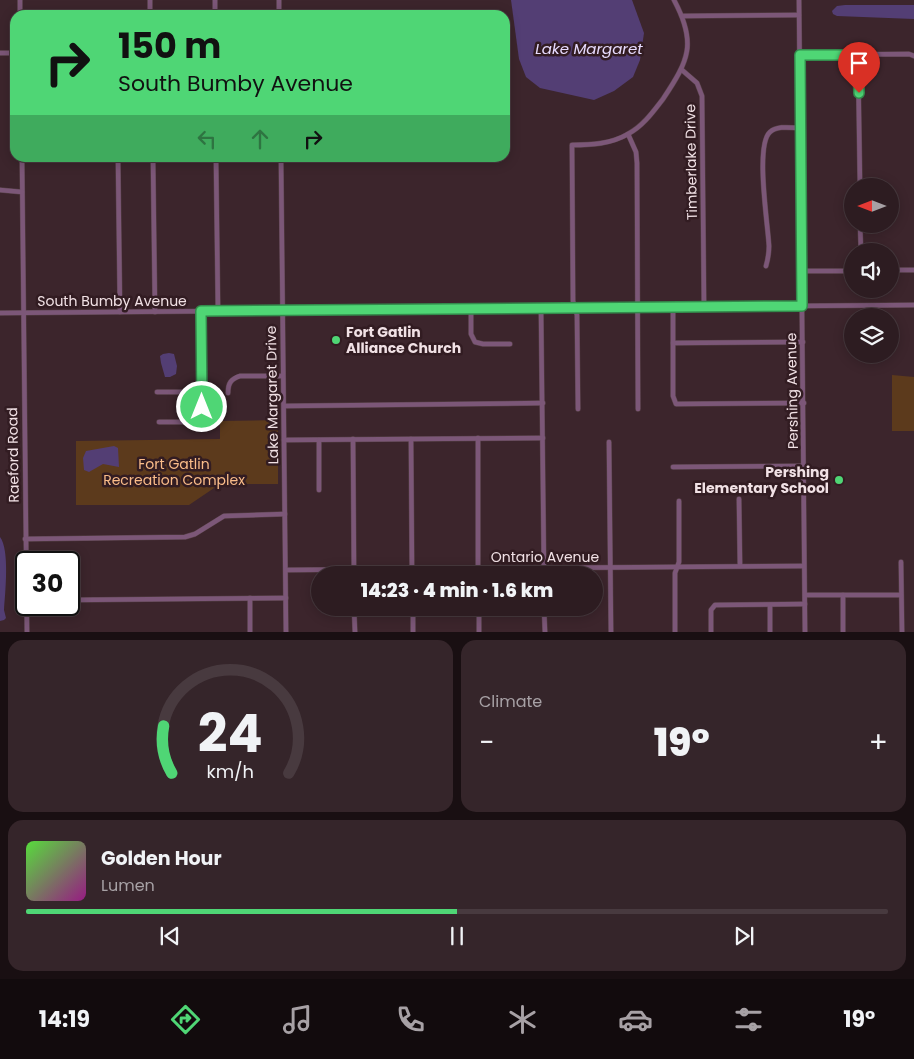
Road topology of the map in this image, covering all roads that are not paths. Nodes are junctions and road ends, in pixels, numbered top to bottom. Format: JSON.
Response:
{"nodes":[{"id":1,"x":674,"y":0,"type":"edge"},
{"id":2,"x":799,"y":0,"type":"edge"},
{"id":3,"x":799,"y":15,"type":"junction"},
{"id":4,"x":683,"y":16,"type":"junction"},
{"id":5,"x":800,"y":55,"type":"junction"},
{"id":6,"x":858,"y":55,"type":"junction"},
{"id":7,"x":914,"y":56,"type":"edge"},
{"id":8,"x":682,"y":70,"type":"junction"},
{"id":9,"x":801,"y":128,"type":"junction"},
{"id":10,"x":628,"y":134,"type":"junction"},
{"id":11,"x":22,"y":162,"type":"edge"},
{"id":12,"x":118,"y":162,"type":"edge"},
{"id":13,"x":153,"y":162,"type":"edge"},
{"id":14,"x":216,"y":162,"type":"edge"},
{"id":15,"x":281,"y":162,"type":"edge"},
{"id":16,"x":860,"y":178,"type":"edge"},
{"id":17,"x":0,"y":190,"type":"edge"},
{"id":18,"x":22,"y":192,"type":"junction"},
{"id":19,"x":766,"y":266,"type":"dead end"},
{"id":20,"x":844,"y":270,"type":"edge"},
{"id":21,"x":899,"y":270,"type":"edge"},
{"id":22,"x":914,"y":270,"type":"edge"},
{"id":23,"x":802,"y":271,"type":"junction"},
{"id":24,"x":914,"y":305,"type":"edge"},
{"id":25,"x":802,"y":306,"type":"junction"},
{"id":26,"x":638,"y":307,"type":"junction"},
{"id":27,"x":673,"y":307,"type":"junction"},
{"id":28,"x":704,"y":307,"type":"junction"},
{"id":29,"x":542,"y":308,"type":"junction"},
{"id":30,"x":575,"y":308,"type":"junction"},
{"id":31,"x":471,"y":309,"type":"junction"},
{"id":32,"x":283,"y":310,"type":"junction"},
{"id":33,"x":201,"y":311,"type":"junction"},
{"id":34,"x":218,"y":311,"type":"junction"},
{"id":35,"x":0,"y":312,"type":"edge"},
{"id":36,"x":23,"y":312,"type":"junction"},
{"id":37,"x":120,"y":312,"type":"junction"},
{"id":38,"x":154,"y":312,"type":"junction"},
{"id":39,"x":803,"y":342,"type":"junction"},
{"id":40,"x":673,"y":343,"type":"junction"},
{"id":41,"x":510,"y":344,"type":"dead end"},
{"id":42,"x":283,"y":376,"type":"junction"},
{"id":43,"x":157,"y":392,"type":"dead end"},
{"id":44,"x":202,"y":392,"type":"junction"},
{"id":45,"x":228,"y":393,"type":"dead end"},
{"id":46,"x":543,"y":403,"type":"junction"},
{"id":47,"x":804,"y":403,"type":"junction"},
{"id":48,"x":284,"y":406,"type":"junction"},
{"id":49,"x":578,"y":409,"type":"dead end"},
{"id":50,"x":638,"y":409,"type":"dead end"},
{"id":51,"x":159,"y":422,"type":"dead end"},
{"id":52,"x":478,"y":438,"type":"junction"},
{"id":53,"x":543,"y":438,"type":"junction"},
{"id":54,"x":410,"y":439,"type":"junction"},
{"id":55,"x":284,"y":440,"type":"junction"},
{"id":56,"x":319,"y":440,"type":"junction"},
{"id":57,"x":353,"y":440,"type":"junction"},
{"id":58,"x":609,"y":442,"type":"dead end"},
{"id":59,"x":804,"y":466,"type":"junction"},
{"id":60,"x":673,"y":467,"type":"dead end"},
{"id":61,"x":319,"y":490,"type":"dead end"},
{"id":62,"x":739,"y":499,"type":"dead end"},
{"id":63,"x":679,"y":501,"type":"dead end"},
{"id":64,"x":285,"y":514,"type":"junction"},
{"id":65,"x":25,"y":539,"type":"junction"},
{"id":66,"x":25,"y":551,"type":"edge"},
{"id":67,"x":901,"y":562,"type":"dead end"},
{"id":68,"x":354,"y":566,"type":"edge"},
{"id":69,"x":412,"y":566,"type":"edge"},
{"id":70,"x":478,"y":566,"type":"edge"},
{"id":71,"x":544,"y":566,"type":"edge"},
{"id":72,"x":740,"y":566,"type":"junction"},
{"id":73,"x":804,"y":566,"type":"junction"},
{"id":74,"x":677,"y":567,"type":"junction"},
{"id":75,"x":603,"y":568,"type":"edge"},
{"id":76,"x":610,"y":568,"type":"junction"},
{"id":77,"x":286,"y":570,"type":"junction"},
{"id":78,"x":311,"y":571,"type":"edge"},
{"id":79,"x":805,"y":595,"type":"junction"},
{"id":80,"x":843,"y":595,"type":"junction"},
{"id":81,"x":901,"y":595,"type":"junction"},
{"id":82,"x":250,"y":598,"type":"junction"},
{"id":83,"x":286,"y":598,"type":"junction"},
{"id":84,"x":80,"y":600,"type":"edge"},
{"id":85,"x":805,"y":604,"type":"junction"},
{"id":86,"x":770,"y":605,"type":"junction"},
{"id":87,"x":26,"y":616,"type":"edge"},
{"id":88,"x":354,"y":616,"type":"edge"},
{"id":89,"x":413,"y":616,"type":"edge"},
{"id":90,"x":478,"y":616,"type":"edge"},
{"id":91,"x":544,"y":616,"type":"edge"},
{"id":92,"x":26,"y":632,"type":"edge"},
{"id":93,"x":250,"y":632,"type":"edge"},
{"id":94,"x":286,"y":632,"type":"edge"},
{"id":95,"x":354,"y":632,"type":"edge"},
{"id":96,"x":413,"y":632,"type":"edge"},
{"id":97,"x":479,"y":632,"type":"edge"},
{"id":98,"x":545,"y":632,"type":"edge"},
{"id":99,"x":610,"y":632,"type":"edge"},
{"id":100,"x":675,"y":632,"type":"edge"},
{"id":101,"x":711,"y":632,"type":"edge"},
{"id":102,"x":770,"y":632,"type":"edge"},
{"id":103,"x":805,"y":632,"type":"edge"},
{"id":104,"x":843,"y":632,"type":"edge"},
{"id":105,"x":902,"y":632,"type":"edge"}],
"edges":[{"from":1,"to":4,"type":"street"},
{"from":2,"to":3,"type":"street","name":"Pershing Avenue"},
{"from":3,"to":4,"type":"street"},
{"from":3,"to":5,"type":"street","name":"Pershing Avenue"},
{"from":4,"to":8,"type":"street"},
{"from":5,"to":6,"type":"street"},
{"from":5,"to":9,"type":"street","name":"Pershing Avenue"},
{"from":6,"to":7,"type":"street"},
{"from":6,"to":16,"type":"street"},
{"from":8,"to":10,"type":"street"},
{"from":8,"to":28,"type":"street","name":"Timberlake Drive"},
{"from":9,"to":19,"type":"street"},
{"from":9,"to":23,"type":"street","name":"Pershing Avenue"},
{"from":10,"to":26,"type":"street"},
{"from":10,"to":30,"type":"street"},
{"from":11,"to":18,"type":"street","name":"Raeford Road"},
{"from":12,"to":37,"type":"street"},
{"from":13,"to":38,"type":"street"},
{"from":14,"to":34,"type":"street"},
{"from":15,"to":32,"type":"street","name":"Lake Margaret Drive"},
{"from":17,"to":18,"type":"street"},
{"from":18,"to":36,"type":"street","name":"Raeford Road"},
{"from":20,"to":23,"type":"street"},
{"from":21,"to":22,"type":"street"},
{"from":23,"to":25,"type":"street","name":"Pershing Avenue"},
{"from":24,"to":25,"type":"street","name":"South Bumby Avenue"},
{"from":25,"to":28,"type":"street","name":"South Bumby Avenue"},
{"from":25,"to":39,"type":"street","name":"Pershing Avenue"},
{"from":26,"to":27,"type":"street","name":"South Bumby Avenue"},
{"from":26,"to":30,"type":"street","name":"South Bumby Avenue"},
{"from":26,"to":50,"type":"street"},
{"from":27,"to":28,"type":"street","name":"South Bumby Avenue"},
{"from":27,"to":40,"type":"street"},
{"from":29,"to":30,"type":"street","name":"South Bumby Avenue"},
{"from":29,"to":31,"type":"street","name":"South Bumby Avenue"},
{"from":29,"to":46,"type":"street"},
{"from":30,"to":49,"type":"street"},
{"from":31,"to":32,"type":"street","name":"South Bumby Avenue"},
{"from":31,"to":41,"type":"street"},
{"from":32,"to":34,"type":"street","name":"South Bumby Avenue"},
{"from":32,"to":42,"type":"street","name":"Lake Margaret Drive"},
{"from":33,"to":34,"type":"street","name":"South Bumby Avenue"},
{"from":33,"to":38,"type":"street","name":"South Bumby Avenue"},
{"from":33,"to":44,"type":"street"},
{"from":35,"to":36,"type":"street","name":"South Bumby Avenue"},
{"from":36,"to":37,"type":"street","name":"South Bumby Avenue"},
{"from":36,"to":65,"type":"street","name":"Raeford Road"},
{"from":37,"to":38,"type":"street","name":"South Bumby Avenue"},
{"from":39,"to":40,"type":"street"},
{"from":39,"to":47,"type":"street","name":"Pershing Avenue"},
{"from":40,"to":47,"type":"street"},
{"from":42,"to":45,"type":"street"},
{"from":42,"to":48,"type":"street","name":"Lake Margaret Drive"},
{"from":43,"to":44,"type":"street"},
{"from":44,"to":51,"type":"street"},
{"from":46,"to":48,"type":"street"},
{"from":46,"to":53,"type":"street"},
{"from":47,"to":59,"type":"street","name":"Pershing Avenue"},
{"from":48,"to":55,"type":"street","name":"Lake Margaret Drive"},
{"from":52,"to":53,"type":"street"},
{"from":52,"to":54,"type":"street"},
{"from":52,"to":70,"type":"street"},
{"from":53,"to":71,"type":"street"},
{"from":54,"to":57,"type":"street"},
{"from":54,"to":69,"type":"street"},
{"from":55,"to":56,"type":"street"},
{"from":55,"to":64,"type":"street","name":"Lake Margaret Drive"},
{"from":56,"to":57,"type":"street"},
{"from":56,"to":61,"type":"street"},
{"from":57,"to":68,"type":"street"},
{"from":58,"to":76,"type":"street"},
{"from":59,"to":60,"type":"street"},
{"from":59,"to":73,"type":"street","name":"Pershing Avenue"},
{"from":62,"to":72,"type":"street"},
{"from":63,"to":74,"type":"street"},
{"from":64,"to":65,"type":"street"},
{"from":64,"to":77,"type":"street","name":"Lake Margaret Drive"},
{"from":65,"to":66,"type":"street","name":"Raeford Road"},
{"from":67,"to":81,"type":"street"},
{"from":72,"to":73,"type":"street","name":"Ontario Avenue"},
{"from":72,"to":74,"type":"street","name":"Ontario Avenue"},
{"from":73,"to":79,"type":"street","name":"Pershing Avenue"},
{"from":74,"to":76,"type":"street","name":"Ontario Avenue"},
{"from":74,"to":100,"type":"street"},
{"from":75,"to":76,"type":"street","name":"Ontario Avenue"},
{"from":76,"to":99,"type":"street"},
{"from":77,"to":78,"type":"street","name":"Ontario Avenue"},
{"from":77,"to":83,"type":"street","name":"Lake Margaret Drive"},
{"from":79,"to":80,"type":"street"},
{"from":79,"to":85,"type":"street","name":"Pershing Avenue"},
{"from":80,"to":81,"type":"street"},
{"from":80,"to":104,"type":"street"},
{"from":81,"to":105,"type":"street"},
{"from":82,"to":83,"type":"street"},
{"from":82,"to":84,"type":"street"},
{"from":82,"to":93,"type":"street"},
{"from":83,"to":94,"type":"street","name":"Lake Margaret Drive"},
{"from":85,"to":86,"type":"street"},
{"from":85,"to":103,"type":"street","name":"Pershing Avenue"},
{"from":86,"to":101,"type":"street"},
{"from":86,"to":102,"type":"street"},
{"from":87,"to":92,"type":"street","name":"Raeford Road"},
{"from":88,"to":95,"type":"street"},
{"from":89,"to":96,"type":"street"},
{"from":90,"to":97,"type":"street"},
{"from":91,"to":98,"type":"street"}]}
